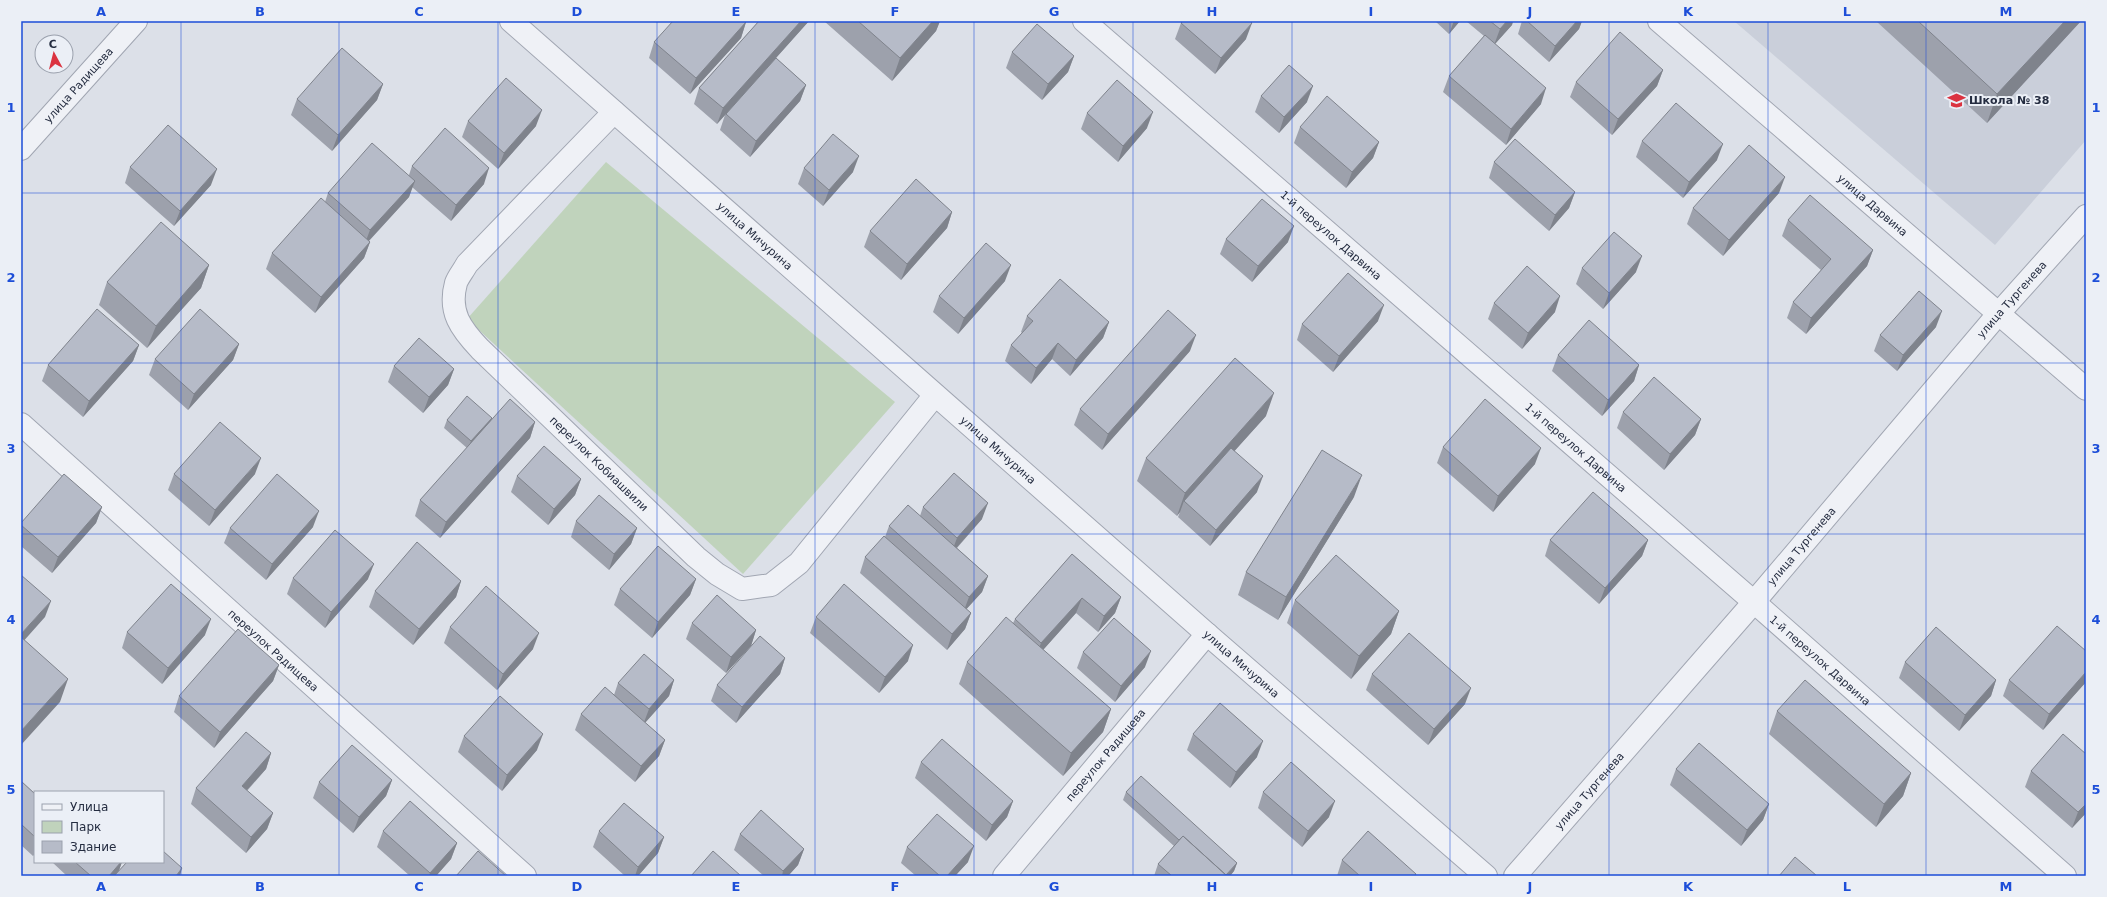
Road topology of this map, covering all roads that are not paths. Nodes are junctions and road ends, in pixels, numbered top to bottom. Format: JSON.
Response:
{"nodes":[{"id":1,"x":136,"y":21,"type":"edge"},
{"id":2,"x":511,"y":21,"type":"edge"},
{"id":3,"x":1084,"y":21,"type":"edge"},
{"id":4,"x":1659,"y":21,"type":"edge"},
{"id":5,"x":614,"y":112,"type":"junction"},
{"id":6,"x":21,"y":149,"type":"edge"},
{"id":7,"x":2086,"y":216,"type":"edge"},
{"id":8,"x":1999,"y":313,"type":"junction"},
{"id":9,"x":2086,"y":389,"type":"edge"},
{"id":10,"x":935,"y":395,"type":"junction"},
{"id":11,"x":21,"y":424,"type":"edge"},
{"id":12,"x":1754,"y":602,"type":"junction"},
{"id":13,"x":1207,"y":634,"type":"junction"},
{"id":14,"x":525,"y":876,"type":"edge"},
{"id":15,"x":1004,"y":876,"type":"edge"},
{"id":16,"x":1486,"y":876,"type":"edge"},
{"id":17,"x":1515,"y":876,"type":"edge"},
{"id":18,"x":2065,"y":876,"type":"edge"}],
"edges":[{"from":1,"to":6,"type":"street","name":"улица Радищева"},
{"from":2,"to":5,"type":"street","name":"улица Мичурина"},
{"from":3,"to":12,"type":"street","name":"1-й переулок Дарвина"},
{"from":4,"to":8,"type":"street","name":"улица Дарвина"},
{"from":5,"to":10,"type":"street","name":"улица Мичурина"},
{"from":5,"to":10,"type":"street","name":"переулок Кобиашвили"},
{"from":7,"to":8,"type":"street","name":"улица Тургенева"},
{"from":8,"to":9,"type":"street","name":"улица Дарвина"},
{"from":8,"to":12,"type":"street","name":"улица Тургенева"},
{"from":10,"to":13,"type":"street","name":"улица Мичурина"},
{"from":11,"to":14,"type":"street","name":"переулок Радищева"},
{"from":12,"to":17,"type":"street","name":"улица Тургенева"},
{"from":12,"to":18,"type":"street","name":"1-й переулок Дарвина"},
{"from":13,"to":15,"type":"street","name":"переулок Радищева"},
{"from":13,"to":16,"type":"street","name":"улица Мичурина"}]}
